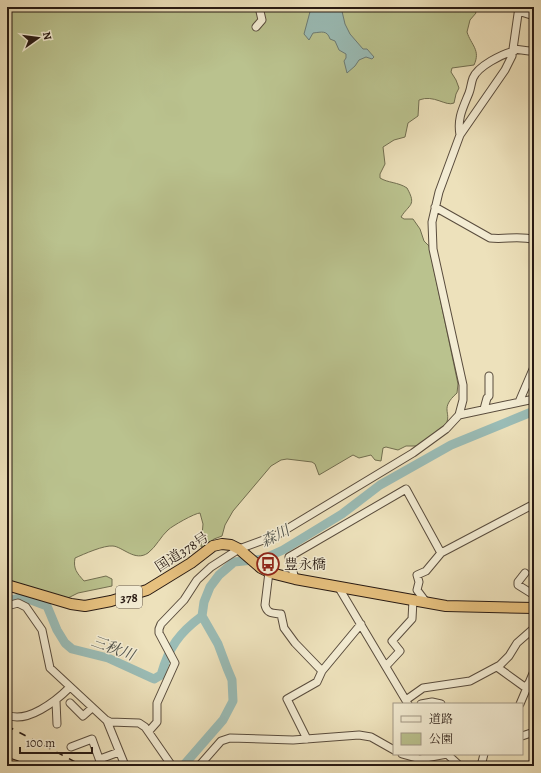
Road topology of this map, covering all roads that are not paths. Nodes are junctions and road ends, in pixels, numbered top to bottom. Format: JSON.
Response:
{"nodes":[{"id":1,"x":259,"y":7,"type":"edge"},
{"id":2,"x":518,"y":9,"type":"edge"},
{"id":3,"x":534,"y":16,"type":"edge"},
{"id":4,"x":256,"y":27,"type":"dead end"},
{"id":5,"x":514,"y":50,"type":"junction"},
{"id":6,"x":534,"y":50,"type":"edge"},
{"id":7,"x":460,"y":135,"type":"junction"},
{"id":8,"x":435,"y":207,"type":"junction"},
{"id":9,"x":534,"y":240,"type":"edge"},
{"id":10,"x":533,"y":372,"type":"edge"},
{"id":11,"x":489,"y":376,"type":"dead end"},
{"id":12,"x":7,"y":389,"type":"edge"},
{"id":13,"x":7,"y":395,"type":"edge"},
{"id":14,"x":534,"y":399,"type":"edge"},
{"id":15,"x":519,"y":402,"type":"junction"},
{"id":16,"x":484,"y":409,"type":"junction"},
{"id":17,"x":459,"y":415,"type":"junction"},
{"id":18,"x":534,"y":504,"type":"edge"},
{"id":19,"x":242,"y":551,"type":"junction"},
{"id":20,"x":441,"y":553,"type":"junction"},
{"id":21,"x":265,"y":570,"type":"junction"},
{"id":22,"x":525,"y":573,"type":"dead end"},
{"id":23,"x":295,"y":579,"type":"junction"},
{"id":24,"x":7,"y":585,"type":"edge"},
{"id":25,"x":339,"y":588,"type":"junction"},
{"id":26,"x":534,"y":595,"type":"edge"},
{"id":27,"x":413,"y":600,"type":"junction"},
{"id":28,"x":426,"y":602,"type":"junction"},
{"id":29,"x":7,"y":606,"type":"edge"},
{"id":30,"x":534,"y":608,"type":"edge"},
{"id":31,"x":361,"y":624,"type":"junction"},
{"id":32,"x":534,"y":628,"type":"edge"},
{"id":33,"x":386,"y":666,"type":"junction"},
{"id":34,"x":497,"y":667,"type":"junction"},
{"id":35,"x":322,"y":672,"type":"junction"},
{"id":36,"x":534,"y":672,"type":"edge"},
{"id":37,"x":527,"y":686,"type":"junction"},
{"id":38,"x":69,"y":688,"type":"junction"},
{"id":39,"x":534,"y":691,"type":"edge"},
{"id":40,"x":56,"y":701,"type":"junction"},
{"id":41,"x":407,"y":702,"type":"edge"},
{"id":42,"x":70,"y":703,"type":"dead end"},
{"id":43,"x":426,"y":703,"type":"edge"},
{"id":44,"x":436,"y":703,"type":"edge"},
{"id":45,"x":520,"y":703,"type":"edge"},
{"id":46,"x":92,"y":708,"type":"junction"},
{"id":47,"x":7,"y":715,"type":"edge"},
{"id":48,"x":107,"y":721,"type":"junction"},
{"id":49,"x":57,"y":724,"type":"dead end"},
{"id":50,"x":149,"y":731,"type":"junction"},
{"id":51,"x":534,"y":732,"type":"edge"},
{"id":52,"x":523,"y":736,"type":"edge"},
{"id":53,"x":307,"y":739,"type":"junction"},
{"id":54,"x":71,"y":747,"type":"dead end"},
{"id":55,"x":393,"y":750,"type":"edge"},
{"id":56,"x":119,"y":752,"type":"junction"},
{"id":57,"x":406,"y":755,"type":"edge"},
{"id":58,"x":448,"y":755,"type":"edge"},
{"id":59,"x":484,"y":755,"type":"edge"},
{"id":60,"x":7,"y":763,"type":"edge"},
{"id":61,"x":124,"y":763,"type":"dead end"},
{"id":62,"x":202,"y":765,"type":"edge"},
{"id":63,"x":16,"y":766,"type":"edge"},
{"id":64,"x":172,"y":766,"type":"edge"},
{"id":65,"x":460,"y":766,"type":"edge"},
{"id":66,"x":482,"y":766,"type":"edge"}],
"edges":[{"from":1,"to":4,"type":"street"},
{"from":2,"to":3,"type":"street"},
{"from":2,"to":5,"type":"street"},
{"from":5,"to":6,"type":"street"},
{"from":5,"to":7,"type":"street"},
{"from":5,"to":7,"type":"street"},
{"from":7,"to":8,"type":"street"},
{"from":8,"to":9,"type":"street"},
{"from":8,"to":17,"type":"street"},
{"from":10,"to":15,"type":"street"},
{"from":11,"to":16,"type":"street"},
{"from":12,"to":13,"type":"street"},
{"from":14,"to":15,"type":"street"},
{"from":15,"to":16,"type":"street"},
{"from":16,"to":17,"type":"street"},
{"from":17,"to":19,"type":"street"},
{"from":18,"to":20,"type":"street"},
{"from":19,"to":21,"type":"highway","name":"国道378号","number":"378"},
{"from":19,"to":24,"type":"highway","name":"国道378号","number":"378"},
{"from":19,"to":50,"type":"street"},
{"from":20,"to":23,"type":"street"},
{"from":20,"to":28,"type":"street"},
{"from":21,"to":23,"type":"highway","name":"国道378号","number":"378"},
{"from":21,"to":35,"type":"street"},
{"from":22,"to":26,"type":"street"},
{"from":23,"to":25,"type":"highway","name":"国道378号","number":"378"},
{"from":25,"to":27,"type":"highway","name":"国道378号","number":"378"},
{"from":25,"to":31,"type":"street"},
{"from":27,"to":28,"type":"highway","name":"国道378号","number":"378"},
{"from":27,"to":33,"type":"street"},
{"from":28,"to":30,"type":"highway","name":"国道378号","number":"378"},
{"from":29,"to":38,"type":"street"},
{"from":31,"to":33,"type":"street"},
{"from":31,"to":35,"type":"street"},
{"from":32,"to":34,"type":"street"},
{"from":33,"to":41,"type":"street"},
{"from":34,"to":37,"type":"street"},
{"from":34,"to":41,"type":"street"},
{"from":35,"to":53,"type":"street"},
{"from":36,"to":37,"type":"street"},
{"from":37,"to":39,"type":"street"},
{"from":37,"to":45,"type":"street"},
{"from":38,"to":40,"type":"street"},
{"from":38,"to":46,"type":"street"},
{"from":40,"to":47,"type":"street"},
{"from":40,"to":49,"type":"street"},
{"from":42,"to":46,"type":"street"},
{"from":43,"to":44,"type":"street"},
{"from":46,"to":48,"type":"street"},
{"from":48,"to":50,"type":"street"},
{"from":48,"to":56,"type":"street"},
{"from":50,"to":64,"type":"street"},
{"from":51,"to":52,"type":"street"},
{"from":53,"to":55,"type":"street"},
{"from":53,"to":62,"type":"street"},
{"from":54,"to":56,"type":"street"},
{"from":56,"to":61,"type":"street"},
{"from":57,"to":58,"type":"street"},
{"from":58,"to":65,"type":"street"},
{"from":59,"to":66,"type":"street"},
{"from":60,"to":63,"type":"highway"}]}
